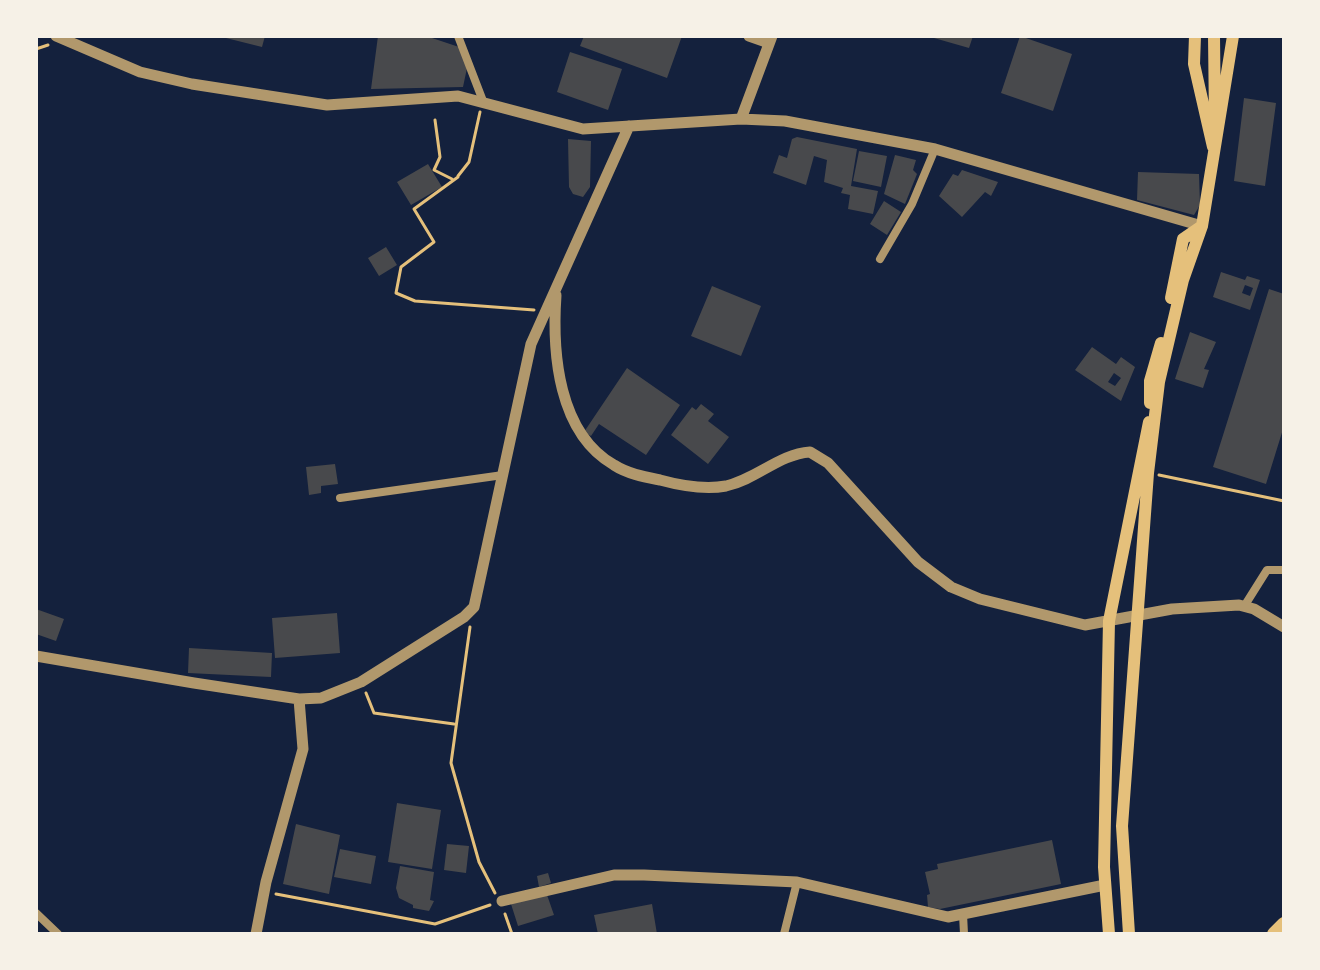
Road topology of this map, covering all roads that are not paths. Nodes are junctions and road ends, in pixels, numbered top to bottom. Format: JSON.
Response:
{"nodes":[{"id":1,"x":56,"y":36,"type":"edge"},
{"id":2,"x":458,"y":36,"type":"edge"},
{"id":3,"x":749,"y":36,"type":"edge"},
{"id":4,"x":1195,"y":36,"type":"edge"},
{"id":5,"x":1214,"y":36,"type":"edge"},
{"id":6,"x":1233,"y":36,"type":"edge"},
{"id":7,"x":771,"y":40,"type":"edge"},
{"id":8,"x":483,"y":101,"type":"junction"},
{"id":9,"x":741,"y":119,"type":"junction"},
{"id":10,"x":629,"y":126,"type":"junction"},
{"id":11,"x":935,"y":149,"type":"junction"},
{"id":12,"x":1215,"y":156,"type":"junction"},
{"id":13,"x":1202,"y":226,"type":"junction"},
{"id":14,"x":880,"y":259,"type":"dead end"},
{"id":15,"x":557,"y":285,"type":"junction"},
{"id":16,"x":503,"y":475,"type":"junction"},
{"id":17,"x":340,"y":498,"type":"dead end"},
{"id":18,"x":1284,"y":570,"type":"edge"},
{"id":19,"x":1245,"y":605,"type":"junction"},
{"id":20,"x":1135,"y":615,"type":"junction"},
{"id":21,"x":1109,"y":621,"type":"junction"},
{"id":22,"x":1284,"y":627,"type":"edge"},
{"id":23,"x":36,"y":656,"type":"edge"},
{"id":24,"x":299,"y":699,"type":"junction"},
{"id":25,"x":797,"y":882,"type":"junction"},
{"id":26,"x":1105,"y":885,"type":"junction"},
{"id":27,"x":502,"y":901,"type":"road end"},
{"id":28,"x":36,"y":913,"type":"edge"},
{"id":29,"x":963,"y":914,"type":"junction"},
{"id":30,"x":1284,"y":924,"type":"edge"},
{"id":31,"x":58,"y":934,"type":"edge"},
{"id":32,"x":256,"y":934,"type":"edge"},
{"id":33,"x":784,"y":934,"type":"edge"},
{"id":34,"x":964,"y":934,"type":"edge"},
{"id":35,"x":1109,"y":934,"type":"edge"},
{"id":36,"x":1129,"y":934,"type":"edge"},
{"id":37,"x":1274,"y":934,"type":"edge"}],
"edges":[{"from":1,"to":8,"type":"street"},
{"from":2,"to":8,"type":"street"},
{"from":3,"to":7,"type":"street"},
{"from":4,"to":12,"type":"main road"},
{"from":5,"to":12,"type":"main road"},
{"from":6,"to":12,"type":"main road"},
{"from":7,"to":9,"type":"street"},
{"from":8,"to":10,"type":"street"},
{"from":9,"to":10,"type":"street"},
{"from":9,"to":11,"type":"street"},
{"from":10,"to":15,"type":"street"},
{"from":11,"to":13,"type":"street"},
{"from":11,"to":14,"type":"street"},
{"from":12,"to":13,"type":"main road"},
{"from":13,"to":20,"type":"main road"},
{"from":13,"to":21,"type":"main road"},
{"from":15,"to":16,"type":"street"},
{"from":15,"to":21,"type":"street"},
{"from":16,"to":17,"type":"street"},
{"from":16,"to":24,"type":"street"},
{"from":18,"to":19,"type":"street"},
{"from":19,"to":20,"type":"street"},
{"from":19,"to":22,"type":"street"},
{"from":20,"to":21,"type":"street"},
{"from":20,"to":36,"type":"main road"},
{"from":21,"to":26,"type":"main road"},
{"from":23,"to":24,"type":"street"},
{"from":24,"to":32,"type":"street"},
{"from":25,"to":27,"type":"street"},
{"from":25,"to":29,"type":"street"},
{"from":25,"to":33,"type":"street"},
{"from":26,"to":29,"type":"street"},
{"from":26,"to":35,"type":"main road"},
{"from":28,"to":31,"type":"street"},
{"from":29,"to":34,"type":"street"},
{"from":30,"to":37,"type":"main road"}]}
